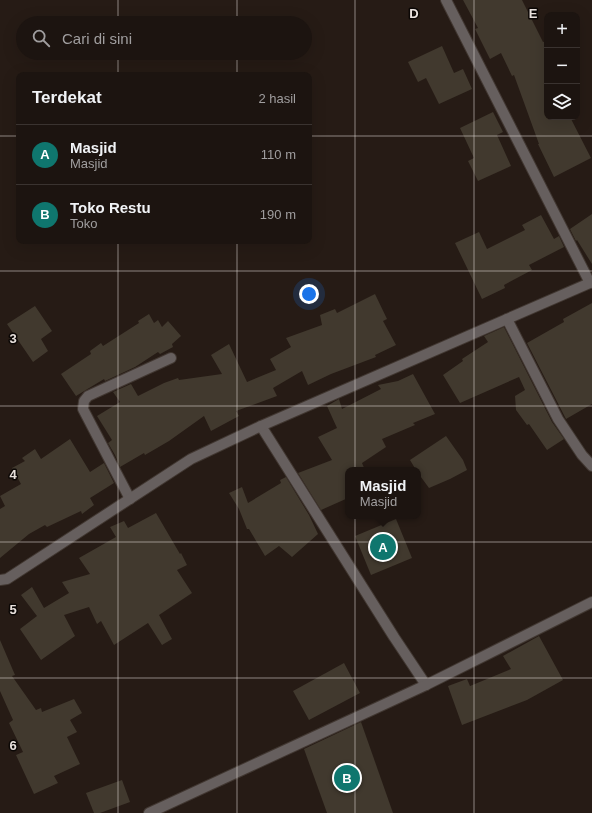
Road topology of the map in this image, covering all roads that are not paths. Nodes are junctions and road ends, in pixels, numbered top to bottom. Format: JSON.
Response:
{"nodes":[{"id":1,"x":446,"y":0,"type":"edge"},
{"id":2,"x":591,"y":282,"type":"edge"},
{"id":3,"x":507,"y":319,"type":"junction"},
{"id":4,"x":171,"y":358,"type":"dead end"},
{"id":5,"x":261,"y":426,"type":"junction"},
{"id":6,"x":592,"y":466,"type":"edge"},
{"id":7,"x":130,"y":499,"type":"junction"},
{"id":8,"x":0,"y":580,"type":"edge"},
{"id":9,"x":592,"y":602,"type":"edge"},
{"id":10,"x":426,"y":685,"type":"junction"},
{"id":11,"x":149,"y":813,"type":"edge"}],
"edges":[{"from":1,"to":2,"type":"street"},
{"from":2,"to":3,"type":"street"},
{"from":3,"to":5,"type":"street"},
{"from":3,"to":6,"type":"street"},
{"from":4,"to":7,"type":"street"},
{"from":5,"to":7,"type":"street"},
{"from":5,"to":10,"type":"street"},
{"from":7,"to":8,"type":"street"},
{"from":9,"to":10,"type":"street"},
{"from":10,"to":11,"type":"street"}]}
